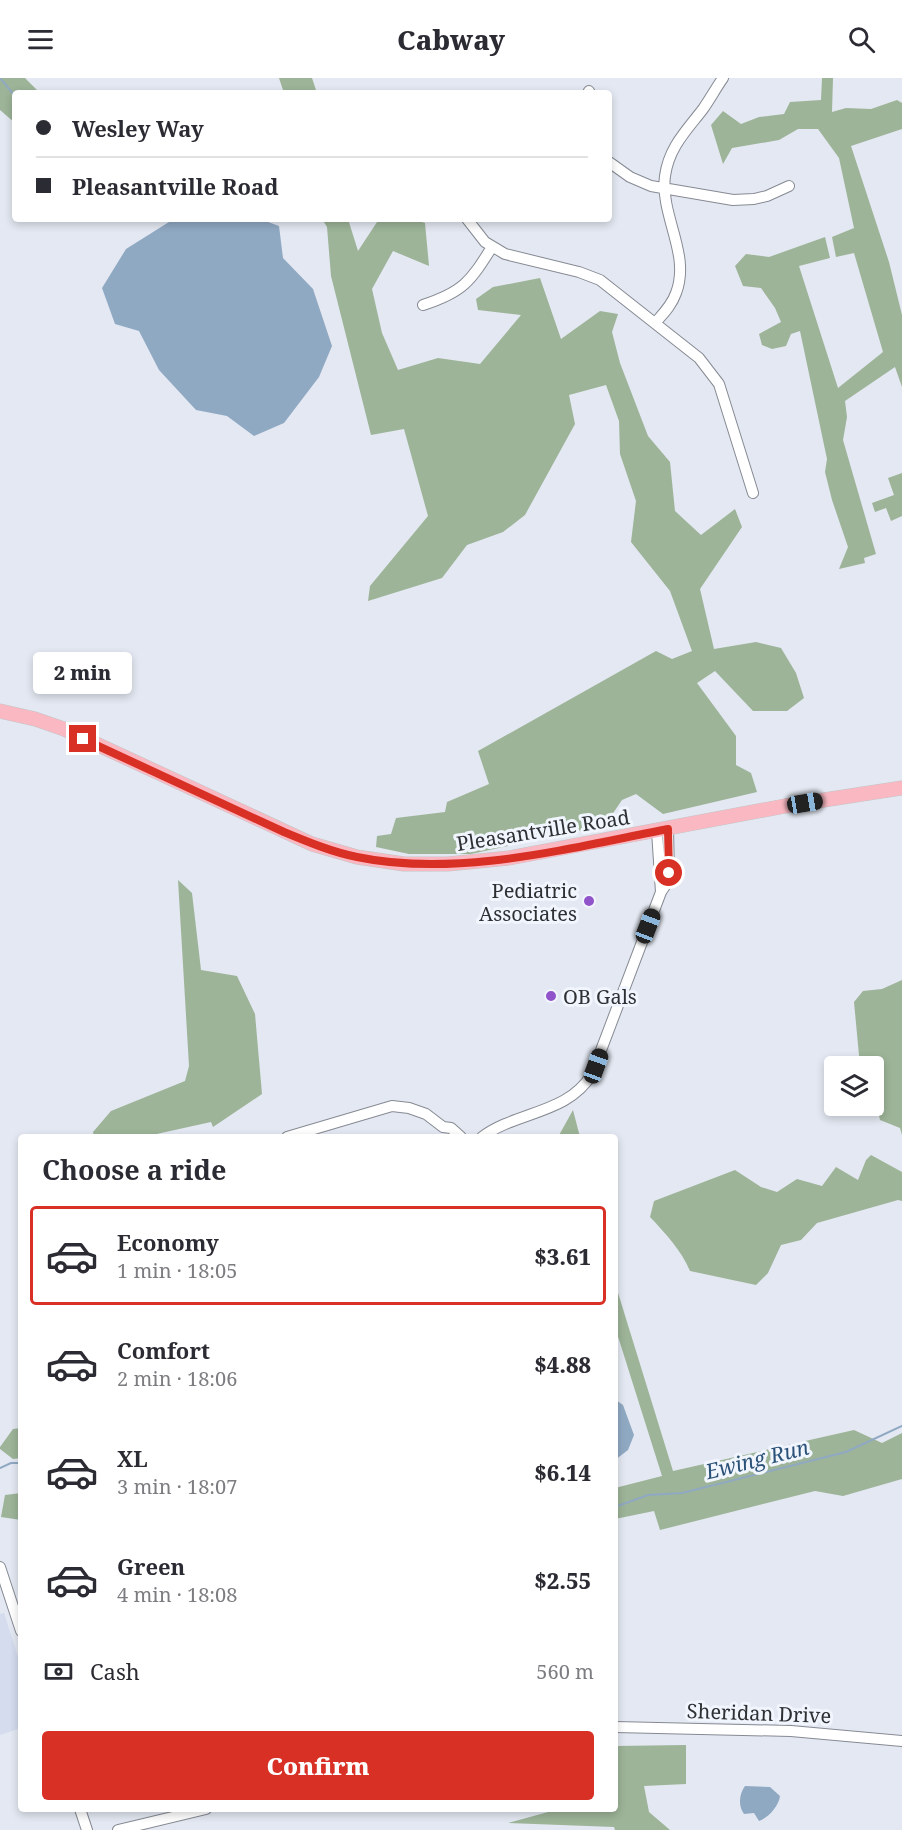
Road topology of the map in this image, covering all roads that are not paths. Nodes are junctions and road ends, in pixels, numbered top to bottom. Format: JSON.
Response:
{"nodes":[{"id":1,"x":723,"y":78,"type":"edge"},
{"id":2,"x":612,"y":164,"type":"edge"},
{"id":3,"x":789,"y":186,"type":"dead end"},
{"id":4,"x":664,"y":188,"type":"junction"},
{"id":5,"x":469,"y":222,"type":"edge"},
{"id":6,"x":492,"y":248,"type":"junction"},
{"id":7,"x":423,"y":305,"type":"dead end"},
{"id":8,"x":656,"y":323,"type":"junction"},
{"id":9,"x":753,"y":493,"type":"dead end"},
{"id":10,"x":0,"y":711,"type":"edge"},
{"id":11,"x":902,"y":788,"type":"edge"},
{"id":12,"x":662,"y":830,"type":"junction"},
{"id":13,"x":445,"y":1132,"type":"edge"},
{"id":14,"x":297,"y":1134,"type":"edge"},
{"id":15,"x":458,"y":1134,"type":"edge"},
{"id":16,"x":486,"y":1134,"type":"edge"},
{"id":17,"x":0,"y":1567,"type":"edge"},
{"id":18,"x":18,"y":1622,"type":"edge"},
{"id":19,"x":618,"y":1727,"type":"edge"},
{"id":20,"x":902,"y":1741,"type":"edge"},
{"id":21,"x":81,"y":1812,"type":"edge"},
{"id":22,"x":193,"y":1812,"type":"edge"},
{"id":23,"x":87,"y":1830,"type":"edge"},
{"id":24,"x":118,"y":1830,"type":"edge"}],
"edges":[{"from":1,"to":4,"type":"street"},
{"from":2,"to":4,"type":"street"},
{"from":3,"to":4,"type":"street"},
{"from":4,"to":8,"type":"street"},
{"from":5,"to":6,"type":"street"},
{"from":6,"to":7,"type":"street"},
{"from":6,"to":8,"type":"street"},
{"from":8,"to":9,"type":"street"},
{"from":10,"to":12,"type":"main road","name":"Pleasantville Road"},
{"from":11,"to":12,"type":"main road","name":"Pleasantville Road"},
{"from":12,"to":16,"type":"street"},
{"from":13,"to":14,"type":"street"},
{"from":13,"to":15,"type":"street"},
{"from":17,"to":18,"type":"street"},
{"from":19,"to":20,"type":"street","name":"Sheridan Drive"},
{"from":21,"to":23,"type":"street"},
{"from":22,"to":24,"type":"street"}]}
